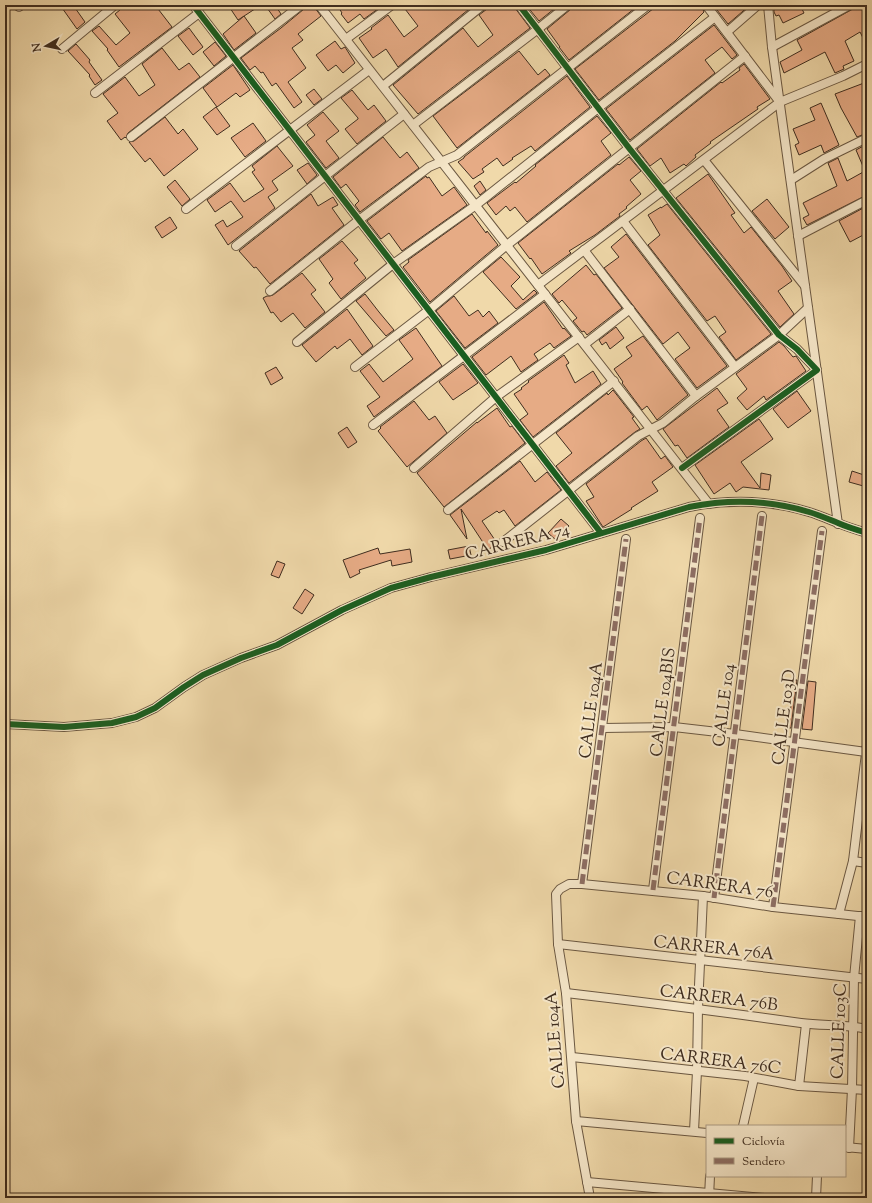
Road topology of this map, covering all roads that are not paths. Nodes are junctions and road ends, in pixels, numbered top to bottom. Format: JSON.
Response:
{"nodes":[{"id":1,"x":115,"y":5,"type":"edge"},
{"id":2,"x":193,"y":5,"type":"edge"},
{"id":3,"x":301,"y":5,"type":"edge"},
{"id":4,"x":319,"y":5,"type":"edge"},
{"id":5,"x":392,"y":5,"type":"edge"},
{"id":6,"x":483,"y":5,"type":"edge"},
{"id":7,"x":519,"y":5,"type":"edge"},
{"id":8,"x":568,"y":5,"type":"edge"},
{"id":9,"x":648,"y":5,"type":"edge"},
{"id":10,"x":706,"y":5,"type":"edge"},
{"id":11,"x":758,"y":5,"type":"edge"},
{"id":12,"x":768,"y":5,"type":"edge"},
{"id":13,"x":850,"y":5,"type":"edge"},
{"id":14,"x":199,"y":13,"type":"junction"},
{"id":15,"x":715,"y":17,"type":"junction"},
{"id":16,"x":538,"y":29,"type":"junction"},
{"id":17,"x":727,"y":32,"type":"junction"},
{"id":18,"x":346,"y":39,"type":"junction"},
{"id":19,"x":772,"y":47,"type":"junction"},
{"id":20,"x":62,"y":49,"type":"dead end"},
{"id":21,"x":745,"y":56,"type":"junction"},
{"id":22,"x":233,"y":57,"type":"junction"},
{"id":23,"x":867,"y":64,"type":"edge"},
{"id":24,"x":568,"y":68,"type":"junction"},
{"id":25,"x":369,"y":70,"type":"junction"},
{"id":26,"x":382,"y":86,"type":"junction"},
{"id":27,"x":95,"y":93,"type":"dead end"},
{"id":28,"x":780,"y":102,"type":"junction"},
{"id":29,"x":598,"y":108,"type":"junction"},
{"id":30,"x":404,"y":114,"type":"junction"},
{"id":31,"x":413,"y":125,"type":"junction"},
{"id":32,"x":290,"y":130,"type":"junction"},
{"id":33,"x":131,"y":137,"type":"dead end"},
{"id":34,"x":867,"y":138,"type":"edge"},
{"id":35,"x":629,"y":148,"type":"junction"},
{"id":36,"x":704,"y":160,"type":"junction"},
{"id":37,"x":441,"y":161,"type":"junction"},
{"id":38,"x":325,"y":176,"type":"junction"},
{"id":39,"x":790,"y":180,"type":"junction"},
{"id":40,"x":663,"y":191,"type":"junction"},
{"id":41,"x":867,"y":200,"type":"edge"},
{"id":42,"x":476,"y":205,"type":"junction"},
{"id":43,"x":186,"y":210,"type":"dead end"},
{"id":44,"x":359,"y":220,"type":"junction"},
{"id":45,"x":623,"y":221,"type":"junction"},
{"id":46,"x":798,"y":236,"type":"junction"},
{"id":47,"x":507,"y":245,"type":"junction"},
{"id":48,"x":236,"y":246,"type":"dead end"},
{"id":49,"x":584,"y":250,"type":"junction"},
{"id":50,"x":393,"y":264,"type":"junction"},
{"id":51,"x":538,"y":285,"type":"junction"},
{"id":52,"x":805,"y":287,"type":"junction"},
{"id":53,"x":270,"y":291,"type":"dead end"},
{"id":54,"x":545,"y":294,"type":"junction"},
{"id":55,"x":630,"y":308,"type":"junction"},
{"id":56,"x":808,"y":308,"type":"junction"},
{"id":57,"x":429,"y":310,"type":"junction"},
{"id":58,"x":779,"y":335,"type":"junction"},
{"id":59,"x":579,"y":337,"type":"junction"},
{"id":60,"x":297,"y":342,"type":"dead end"},
{"id":61,"x":585,"y":344,"type":"junction"},
{"id":62,"x":464,"y":356,"type":"junction"},
{"id":63,"x":355,"y":367,"type":"dead end"},
{"id":64,"x":735,"y":367,"type":"junction"},
{"id":65,"x":817,"y":370,"type":"junction"},
{"id":66,"x":614,"y":381,"type":"junction"},
{"id":67,"x":696,"y":396,"type":"junction"},
{"id":68,"x":496,"y":397,"type":"junction"},
{"id":69,"x":373,"y":426,"type":"dead end"},
{"id":70,"x":651,"y":428,"type":"junction"},
{"id":71,"x":532,"y":444,"type":"junction"},
{"id":72,"x":414,"y":468,"type":"dead end"},
{"id":73,"x":682,"y":468,"type":"junction"},
{"id":74,"x":568,"y":490,"type":"junction"},
{"id":75,"x":709,"y":504,"type":"junction"},
{"id":76,"x":448,"y":510,"type":"dead end"},
{"id":77,"x":762,"y":516,"type":"dead end"},
{"id":78,"x":700,"y":518,"type":"dead end"},
{"id":79,"x":838,"y":524,"type":"junction"},
{"id":80,"x":822,"y":531,"type":"dead end"},
{"id":81,"x":602,"y":533,"type":"junction"},
{"id":82,"x":867,"y":533,"type":"edge"},
{"id":83,"x":626,"y":540,"type":"dead end"},
{"id":84,"x":503,"y":542,"type":"dead end"},
{"id":85,"x":5,"y":724,"type":"edge"},
{"id":86,"x":674,"y":727,"type":"junction"},
{"id":87,"x":603,"y":728,"type":"junction"},
{"id":88,"x":735,"y":734,"type":"junction"},
{"id":89,"x":795,"y":743,"type":"junction"},
{"id":90,"x":867,"y":745,"type":"edge"},
{"id":91,"x":866,"y":752,"type":"edge"},
{"id":92,"x":866,"y":763,"type":"edge"},
{"id":93,"x":863,"y":812,"type":"edge"},
{"id":94,"x":853,"y":861,"type":"junction"},
{"id":95,"x":867,"y":863,"type":"edge"},
{"id":96,"x":569,"y":884,"type":"joint"},
{"id":97,"x":582,"y":884,"type":"junction"},
{"id":98,"x":653,"y":890,"type":"junction"},
{"id":99,"x":703,"y":896,"type":"junction"},
{"id":100,"x":714,"y":898,"type":"junction"},
{"id":101,"x":773,"y":907,"type":"junction"},
{"id":102,"x":840,"y":914,"type":"junction"},
{"id":103,"x":863,"y":916,"type":"edge"},
{"id":104,"x":558,"y":944,"type":"junction"},
{"id":105,"x":701,"y":960,"type":"junction"},
{"id":106,"x":854,"y":978,"type":"junction"},
{"id":107,"x":867,"y":979,"type":"edge"},
{"id":108,"x":566,"y":993,"type":"junction"},
{"id":109,"x":698,"y":1008,"type":"junction"},
{"id":110,"x":806,"y":1024,"type":"junction"},
{"id":111,"x":854,"y":1026,"type":"junction"},
{"id":112,"x":867,"y":1029,"type":"edge"},
{"id":113,"x":572,"y":1057,"type":"junction"},
{"id":114,"x":697,"y":1071,"type":"junction"},
{"id":115,"x":754,"y":1078,"type":"junction"},
{"id":116,"x":799,"y":1086,"type":"junction"},
{"id":117,"x":852,"y":1088,"type":"junction"},
{"id":118,"x":867,"y":1090,"type":"edge"},
{"id":119,"x":576,"y":1121,"type":"junction"},
{"id":120,"x":743,"y":1125,"type":"edge"},
{"id":121,"x":694,"y":1131,"type":"junction"},
{"id":122,"x":706,"y":1133,"type":"edge"},
{"id":123,"x":847,"y":1148,"type":"edge"},
{"id":124,"x":867,"y":1149,"type":"edge"},
{"id":125,"x":710,"y":1177,"type":"edge"},
{"id":126,"x":817,"y":1177,"type":"edge"},
{"id":127,"x":587,"y":1182,"type":"junction"},
{"id":128,"x":709,"y":1195,"type":"edge"},
{"id":129,"x":590,"y":1198,"type":"edge"},
{"id":130,"x":760,"y":1198,"type":"edge"},
{"id":131,"x":816,"y":1198,"type":"edge"}],
"edges":[{"from":1,"to":20,"type":"street"},
{"from":2,"to":14,"type":"street"},
{"from":3,"to":22,"type":"street"},
{"from":4,"to":18,"type":"street"},
{"from":5,"to":18,"type":"street"},
{"from":6,"to":26,"type":"street"},
{"from":7,"to":16,"type":"street"},
{"from":8,"to":16,"type":"street"},
{"from":9,"to":24,"type":"street"},
{"from":10,"to":15,"type":"street"},
{"from":11,"to":17,"type":"street"},
{"from":12,"to":19,"type":"street"},
{"from":13,"to":19,"type":"street"},
{"from":14,"to":22,"type":"street"},
{"from":14,"to":27,"type":"street"},
{"from":15,"to":17,"type":"street"},
{"from":15,"to":29,"type":"street"},
{"from":16,"to":24,"type":"street"},
{"from":16,"to":31,"type":"street"},
{"from":17,"to":21,"type":"street"},
{"from":18,"to":25,"type":"street"},
{"from":19,"to":28,"type":"street"},
{"from":21,"to":28,"type":"street"},
{"from":21,"to":35,"type":"street"},
{"from":22,"to":32,"type":"street"},
{"from":22,"to":33,"type":"street"},
{"from":23,"to":28,"type":"street"},
{"from":24,"to":29,"type":"street"},
{"from":24,"to":37,"type":"street"},
{"from":25,"to":26,"type":"street"},
{"from":25,"to":32,"type":"street"},
{"from":26,"to":30,"type":"street"},
{"from":28,"to":36,"type":"street"},
{"from":28,"to":39,"type":"street"},
{"from":29,"to":35,"type":"street"},
{"from":29,"to":42,"type":"street"},
{"from":30,"to":31,"type":"street"},
{"from":30,"to":38,"type":"street"},
{"from":31,"to":37,"type":"street"},
{"from":32,"to":38,"type":"street"},
{"from":32,"to":43,"type":"street"},
{"from":34,"to":39,"type":"street"},
{"from":35,"to":40,"type":"street"},
{"from":35,"to":47,"type":"street"},
{"from":36,"to":40,"type":"street"},
{"from":36,"to":52,"type":"street"},
{"from":37,"to":42,"type":"street"},
{"from":37,"to":44,"type":"street"},
{"from":38,"to":44,"type":"street"},
{"from":38,"to":48,"type":"street"},
{"from":39,"to":46,"type":"street"},
{"from":40,"to":45,"type":"street"},
{"from":40,"to":58,"type":"street"},
{"from":41,"to":46,"type":"street"},
{"from":42,"to":47,"type":"street"},
{"from":42,"to":50,"type":"street"},
{"from":44,"to":50,"type":"street"},
{"from":44,"to":53,"type":"street"},
{"from":45,"to":49,"type":"street"},
{"from":45,"to":64,"type":"street"},
{"from":46,"to":52,"type":"street"},
{"from":47,"to":51,"type":"street"},
{"from":47,"to":57,"type":"street"},
{"from":49,"to":51,"type":"street"},
{"from":49,"to":55,"type":"street"},
{"from":50,"to":57,"type":"street"},
{"from":50,"to":60,"type":"street"},
{"from":51,"to":54,"type":"street"},
{"from":52,"to":56,"type":"street"},
{"from":54,"to":59,"type":"street"},
{"from":54,"to":62,"type":"street"},
{"from":55,"to":61,"type":"street"},
{"from":55,"to":67,"type":"street"},
{"from":56,"to":58,"type":"street"},
{"from":56,"to":65,"type":"street"},
{"from":57,"to":62,"type":"street"},
{"from":57,"to":63,"type":"street"},
{"from":58,"to":64,"type":"street"},
{"from":58,"to":65,"type":"street"},
{"from":59,"to":61,"type":"street"},
{"from":59,"to":68,"type":"street"},
{"from":61,"to":66,"type":"street"},
{"from":62,"to":68,"type":"street"},
{"from":62,"to":69,"type":"street"},
{"from":64,"to":67,"type":"street"},
{"from":65,"to":73,"type":"street"},
{"from":65,"to":79,"type":"street"},
{"from":66,"to":70,"type":"street"},
{"from":66,"to":71,"type":"street"},
{"from":67,"to":70,"type":"street"},
{"from":68,"to":71,"type":"street"},
{"from":68,"to":72,"type":"street"},
{"from":70,"to":73,"type":"street"},
{"from":70,"to":74,"type":"street"},
{"from":71,"to":74,"type":"street"},
{"from":71,"to":76,"type":"street"},
{"from":73,"to":75,"type":"street"},
{"from":74,"to":81,"type":"street"},
{"from":74,"to":84,"type":"street"},
{"from":75,"to":79,"type":"street","name":"CARRERA 74"},
{"from":75,"to":81,"type":"street","name":"CARRERA 74"},
{"from":77,"to":88,"type":"street","name":"CALLE 104"},
{"from":78,"to":86,"type":"street","name":"CALLE 104BIS"},
{"from":79,"to":82,"type":"street","name":"CARRERA 74"},
{"from":80,"to":89,"type":"street","name":"CALLE 103D"},
{"from":81,"to":85,"type":"street","name":"CARRERA 74"},
{"from":83,"to":87,"type":"street","name":"CALLE 104A"},
{"from":86,"to":87,"type":"street"},
{"from":86,"to":88,"type":"street"},
{"from":86,"to":98,"type":"street","name":"CALLE 104BIS"},
{"from":87,"to":97,"type":"street","name":"CALLE 104A"},
{"from":88,"to":89,"type":"street"},
{"from":88,"to":100,"type":"street","name":"CALLE 104"},
{"from":89,"to":91,"type":"street"},
{"from":89,"to":101,"type":"street","name":"CALLE 103D"},
{"from":90,"to":91,"type":"street"},
{"from":91,"to":92,"type":"street"},
{"from":92,"to":93,"type":"street"},
{"from":93,"to":94,"type":"street"},
{"from":94,"to":95,"type":"street"},
{"from":94,"to":102,"type":"street"},
{"from":96,"to":97,"type":"street","name":"CARRERA 76"},
{"from":96,"to":104,"type":"street","name":"CALLE 104A"},
{"from":97,"to":98,"type":"street","name":"CARRERA 76"},
{"from":98,"to":99,"type":"street","name":"CARRERA 76"},
{"from":99,"to":100,"type":"street","name":"CARRERA 76"},
{"from":99,"to":105,"type":"street"},
{"from":100,"to":101,"type":"street","name":"CARRERA 76"},
{"from":101,"to":102,"type":"street","name":"CARRERA 76"},
{"from":102,"to":103,"type":"street","name":"CARRERA 76"},
{"from":103,"to":106,"type":"street","name":"CALLE 103C"},
{"from":104,"to":105,"type":"street","name":"CARRERA 76A"},
{"from":104,"to":108,"type":"street","name":"CALLE 104A"},
{"from":105,"to":106,"type":"street","name":"CARRERA 76A"},
{"from":105,"to":109,"type":"street"},
{"from":106,"to":107,"type":"street","name":"CARRERA 76A"},
{"from":106,"to":111,"type":"street","name":"CALLE 103C"},
{"from":108,"to":109,"type":"street","name":"CARRERA 76B"},
{"from":108,"to":113,"type":"street","name":"CALLE 104A"},
{"from":109,"to":110,"type":"street","name":"CARRERA 76B"},
{"from":109,"to":114,"type":"street"},
{"from":110,"to":111,"type":"street","name":"CARRERA 76B"},
{"from":110,"to":116,"type":"street"},
{"from":111,"to":112,"type":"street","name":"CARRERA 76B"},
{"from":111,"to":117,"type":"street","name":"CALLE 103C"},
{"from":113,"to":114,"type":"street","name":"CARRERA 76C"},
{"from":113,"to":119,"type":"street","name":"CALLE 104A"},
{"from":114,"to":115,"type":"street","name":"CARRERA 76C"},
{"from":114,"to":121,"type":"street"},
{"from":115,"to":116,"type":"street","name":"CARRERA 76C"},
{"from":115,"to":120,"type":"street"},
{"from":116,"to":117,"type":"street","name":"CARRERA 76C"},
{"from":117,"to":118,"type":"street","name":"CARRERA 76C"},
{"from":117,"to":123,"type":"street","name":"CALLE 103C"},
{"from":119,"to":121,"type":"street"},
{"from":119,"to":127,"type":"street","name":"CALLE 104A"},
{"from":121,"to":122,"type":"street"},
{"from":123,"to":124,"type":"street"},
{"from":125,"to":128,"type":"street"},
{"from":126,"to":131,"type":"street"},
{"from":127,"to":128,"type":"street"},
{"from":127,"to":129,"type":"street","name":"CALLE 104A"},
{"from":128,"to":130,"type":"street"}]}
